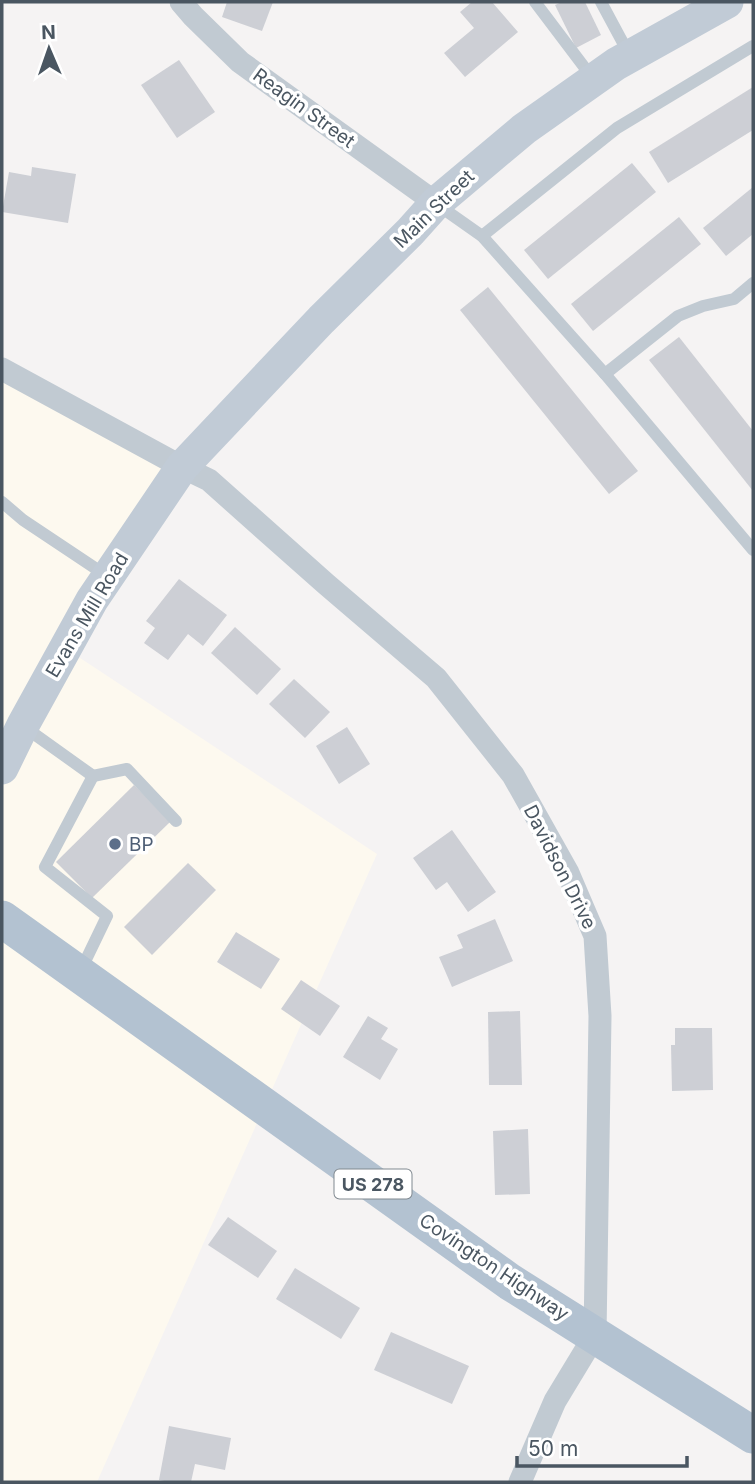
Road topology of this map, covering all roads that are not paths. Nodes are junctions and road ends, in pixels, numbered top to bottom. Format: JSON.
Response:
{"nodes":[{"id":1,"x":181,"y":2,"type":"edge"},
{"id":2,"x":535,"y":2,"type":"edge"},
{"id":3,"x":601,"y":2,"type":"edge"},
{"id":4,"x":727,"y":2,"type":"edge"},
{"id":5,"x":753,"y":46,"type":"edge"},
{"id":6,"x":630,"y":56,"type":"junction"},
{"id":7,"x":594,"y":80,"type":"junction"},
{"id":8,"x":436,"y":203,"type":"junction"},
{"id":9,"x":482,"y":236,"type":"junction"},
{"id":10,"x":753,"y":283,"type":"edge"},
{"id":11,"x":2,"y":369,"type":"edge"},
{"id":12,"x":605,"y":374,"type":"junction"},
{"id":13,"x":182,"y":467,"type":"junction"},
{"id":14,"x":2,"y":502,"type":"edge"},
{"id":15,"x":753,"y":550,"type":"edge"},
{"id":16,"x":108,"y":576,"type":"junction"},
{"id":17,"x":23,"y":725,"type":"junction"},
{"id":18,"x":2,"y":768,"type":"edge"},
{"id":19,"x":93,"y":776,"type":"junction"},
{"id":20,"x":176,"y":821,"type":"dead end"},
{"id":21,"x":2,"y":919,"type":"edge"},
{"id":22,"x":79,"y":973,"type":"junction"},
{"id":23,"x":595,"y":1335,"type":"junction"},
{"id":24,"x":753,"y":1435,"type":"edge"},
{"id":25,"x":520,"y":1482,"type":"edge"}],
"edges":[{"from":1,"to":8,"type":"street","name":"Reagin Street"},
{"from":2,"to":7,"type":"lane"},
{"from":3,"to":6,"type":"lane"},
{"from":4,"to":6,"type":"main road","name":"Main Street"},
{"from":5,"to":9,"type":"lane"},
{"from":6,"to":7,"type":"main road","name":"Main Street"},
{"from":7,"to":8,"type":"main road","name":"Main Street"},
{"from":8,"to":9,"type":"lane"},
{"from":8,"to":13,"type":"main road","name":"Main Street"},
{"from":9,"to":12,"type":"lane"},
{"from":10,"to":12,"type":"lane"},
{"from":11,"to":13,"type":"street","name":"Davidson Drive"},
{"from":12,"to":15,"type":"lane"},
{"from":13,"to":16,"type":"main road","name":"Evans Mill Road"},
{"from":13,"to":23,"type":"street","name":"Davidson Drive"},
{"from":14,"to":16,"type":"lane"},
{"from":16,"to":17,"type":"main road","name":"Evans Mill Road"},
{"from":17,"to":18,"type":"main road","name":"Evans Mill Road"},
{"from":17,"to":19,"type":"lane"},
{"from":19,"to":20,"type":"lane"},
{"from":19,"to":22,"type":"lane"},
{"from":21,"to":22,"type":"main road","name":"Covington Highway","number":"US 278"},
{"from":22,"to":23,"type":"main road","name":"Covington Highway","number":"US 278"},
{"from":23,"to":24,"type":"main road","name":"Covington Highway","number":"US 278"},
{"from":23,"to":25,"type":"street"}]}
